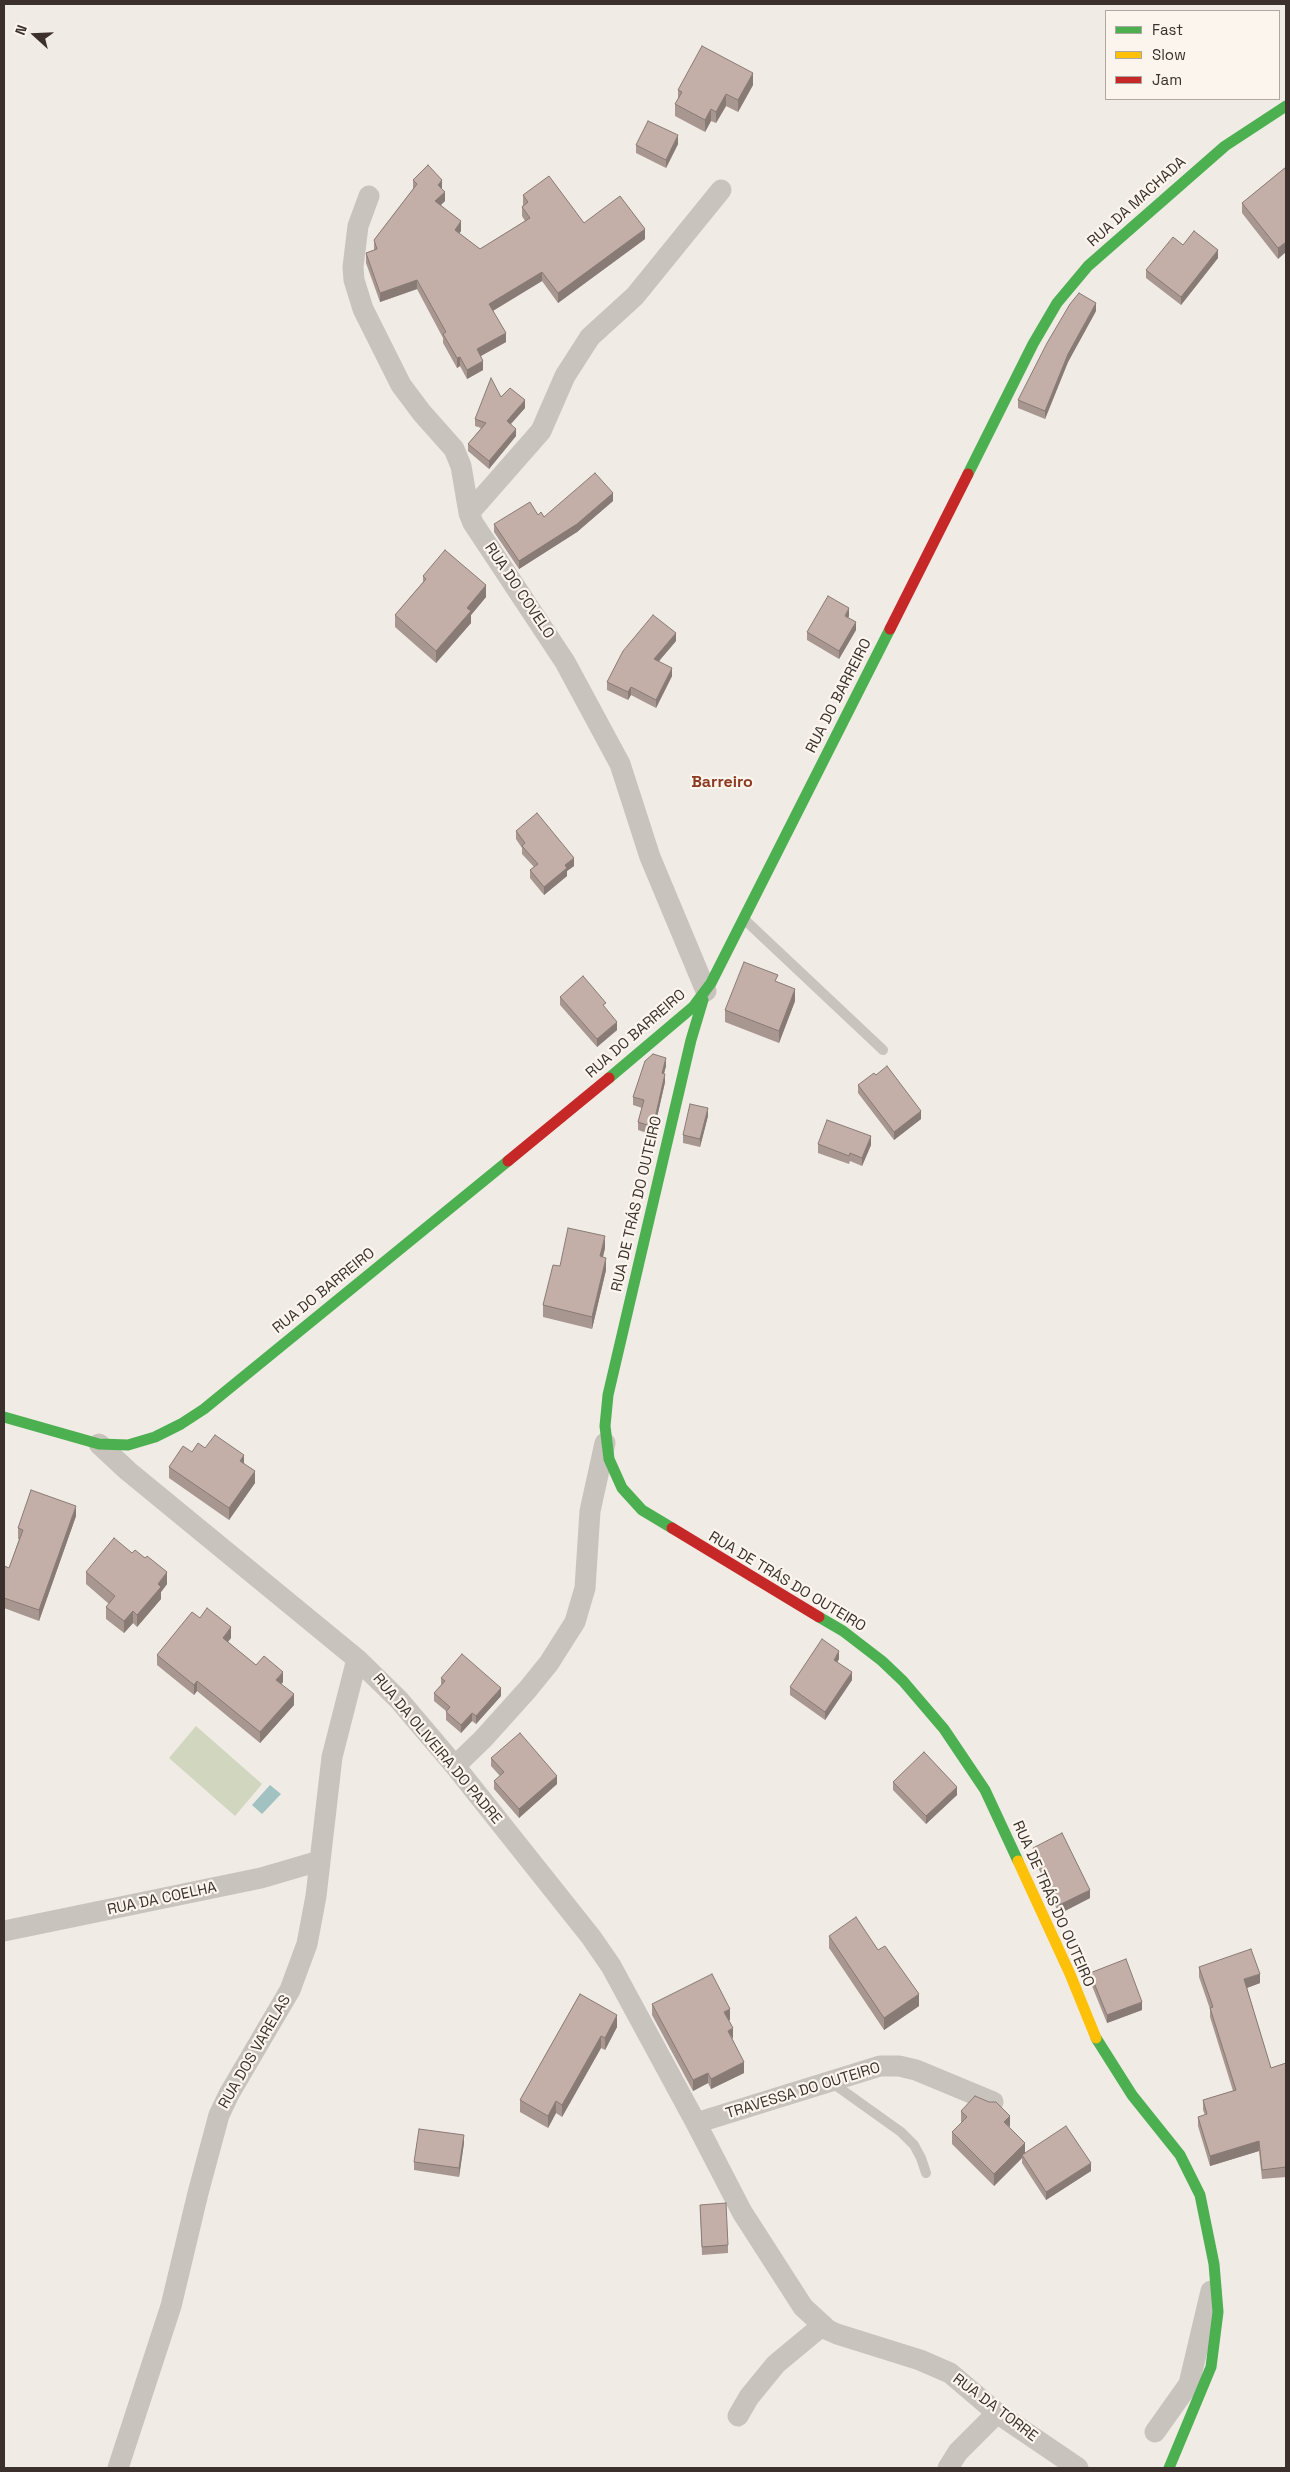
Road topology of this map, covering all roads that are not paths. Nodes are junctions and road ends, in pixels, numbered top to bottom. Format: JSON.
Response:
{"nodes":[{"id":1,"x":1286,"y":106,"type":"edge"},
{"id":2,"x":721,"y":190,"type":"dead end"},
{"id":3,"x":369,"y":196,"type":"dead end"},
{"id":4,"x":1033,"y":344,"type":"joint"},
{"id":5,"x":469,"y":513,"type":"junction"},
{"id":6,"x":744,"y":919,"type":"junction"},
{"id":7,"x":706,"y":991,"type":"junction"},
{"id":8,"x":883,"y":1050,"type":"dead end"},
{"id":9,"x":4,"y":1416,"type":"edge"},
{"id":10,"x":606,"y":1440,"type":"junction"},
{"id":11,"x":99,"y":1444,"type":"junction"},
{"id":12,"x":357,"y":1659,"type":"junction"},
{"id":13,"x":455,"y":1766,"type":"junction"},
{"id":14,"x":319,"y":1861,"type":"junction"},
{"id":15,"x":4,"y":1931,"type":"edge"},
{"id":16,"x":831,"y":2082,"type":"junction"},
{"id":17,"x":993,"y":2102,"type":"edge"},
{"id":18,"x":696,"y":2123,"type":"junction"},
{"id":19,"x":926,"y":2174,"type":"dead end"},
{"id":20,"x":1212,"y":2249,"type":"junction"},
{"id":21,"x":823,"y":2326,"type":"junction"},
{"id":22,"x":997,"y":2413,"type":"junction"},
{"id":23,"x":738,"y":2416,"type":"dead end"},
{"id":24,"x":1154,"y":2432,"type":"dead end"},
{"id":25,"x":118,"y":2468,"type":"edge"},
{"id":26,"x":948,"y":2468,"type":"edge"},
{"id":27,"x":1078,"y":2468,"type":"edge"},
{"id":28,"x":1169,"y":2468,"type":"edge"}],
"edges":[{"from":1,"to":4,"type":"street","name":"RUA DA MACHADA"},
{"from":2,"to":5,"type":"street"},
{"from":3,"to":5,"type":"street","name":"RUA DO COVELO"},
{"from":4,"to":6,"type":"street","name":"RUA DO BARREIRO"},
{"from":5,"to":7,"type":"street","name":"RUA DO COVELO"},
{"from":6,"to":7,"type":"street","name":"RUA DO BARREIRO"},
{"from":6,"to":8,"type":"lane"},
{"from":7,"to":10,"type":"street","name":"RUA DE TRÁS DO OUTEIRO"},
{"from":7,"to":11,"type":"street","name":"RUA DO BARREIRO"},
{"from":9,"to":11,"type":"street","name":"RUA DO BARREIRO"},
{"from":10,"to":13,"type":"street"},
{"from":10,"to":20,"type":"street","name":"RUA DE TRÁS DO OUTEIRO"},
{"from":11,"to":12,"type":"street","name":"RUA DA OLIVEIRA DO PADRE"},
{"from":12,"to":13,"type":"street","name":"RUA DA OLIVEIRA DO PADRE"},
{"from":12,"to":14,"type":"street","name":"RUA DOS VARELAS"},
{"from":13,"to":18,"type":"street","name":"RUA DA OLIVEIRA DO PADRE"},
{"from":14,"to":15,"type":"street","name":"RUA DA COELHA"},
{"from":14,"to":25,"type":"street","name":"RUA DOS VARELAS"},
{"from":16,"to":17,"type":"street","name":"TRAVESSA DO OUTEIRO"},
{"from":16,"to":18,"type":"street","name":"TRAVESSA DO OUTEIRO"},
{"from":16,"to":19,"type":"lane"},
{"from":18,"to":21,"type":"street","name":"RUA DA OLIVEIRA DO PADRE"},
{"from":20,"to":24,"type":"street"},
{"from":20,"to":28,"type":"street","name":"RUA DE TRÁS DO OUTEIRO"},
{"from":21,"to":22,"type":"street","name":"RUA DA TORRE"},
{"from":21,"to":23,"type":"street"},
{"from":22,"to":26,"type":"street"},
{"from":22,"to":27,"type":"street","name":"RUA DA TORRE"}]}
